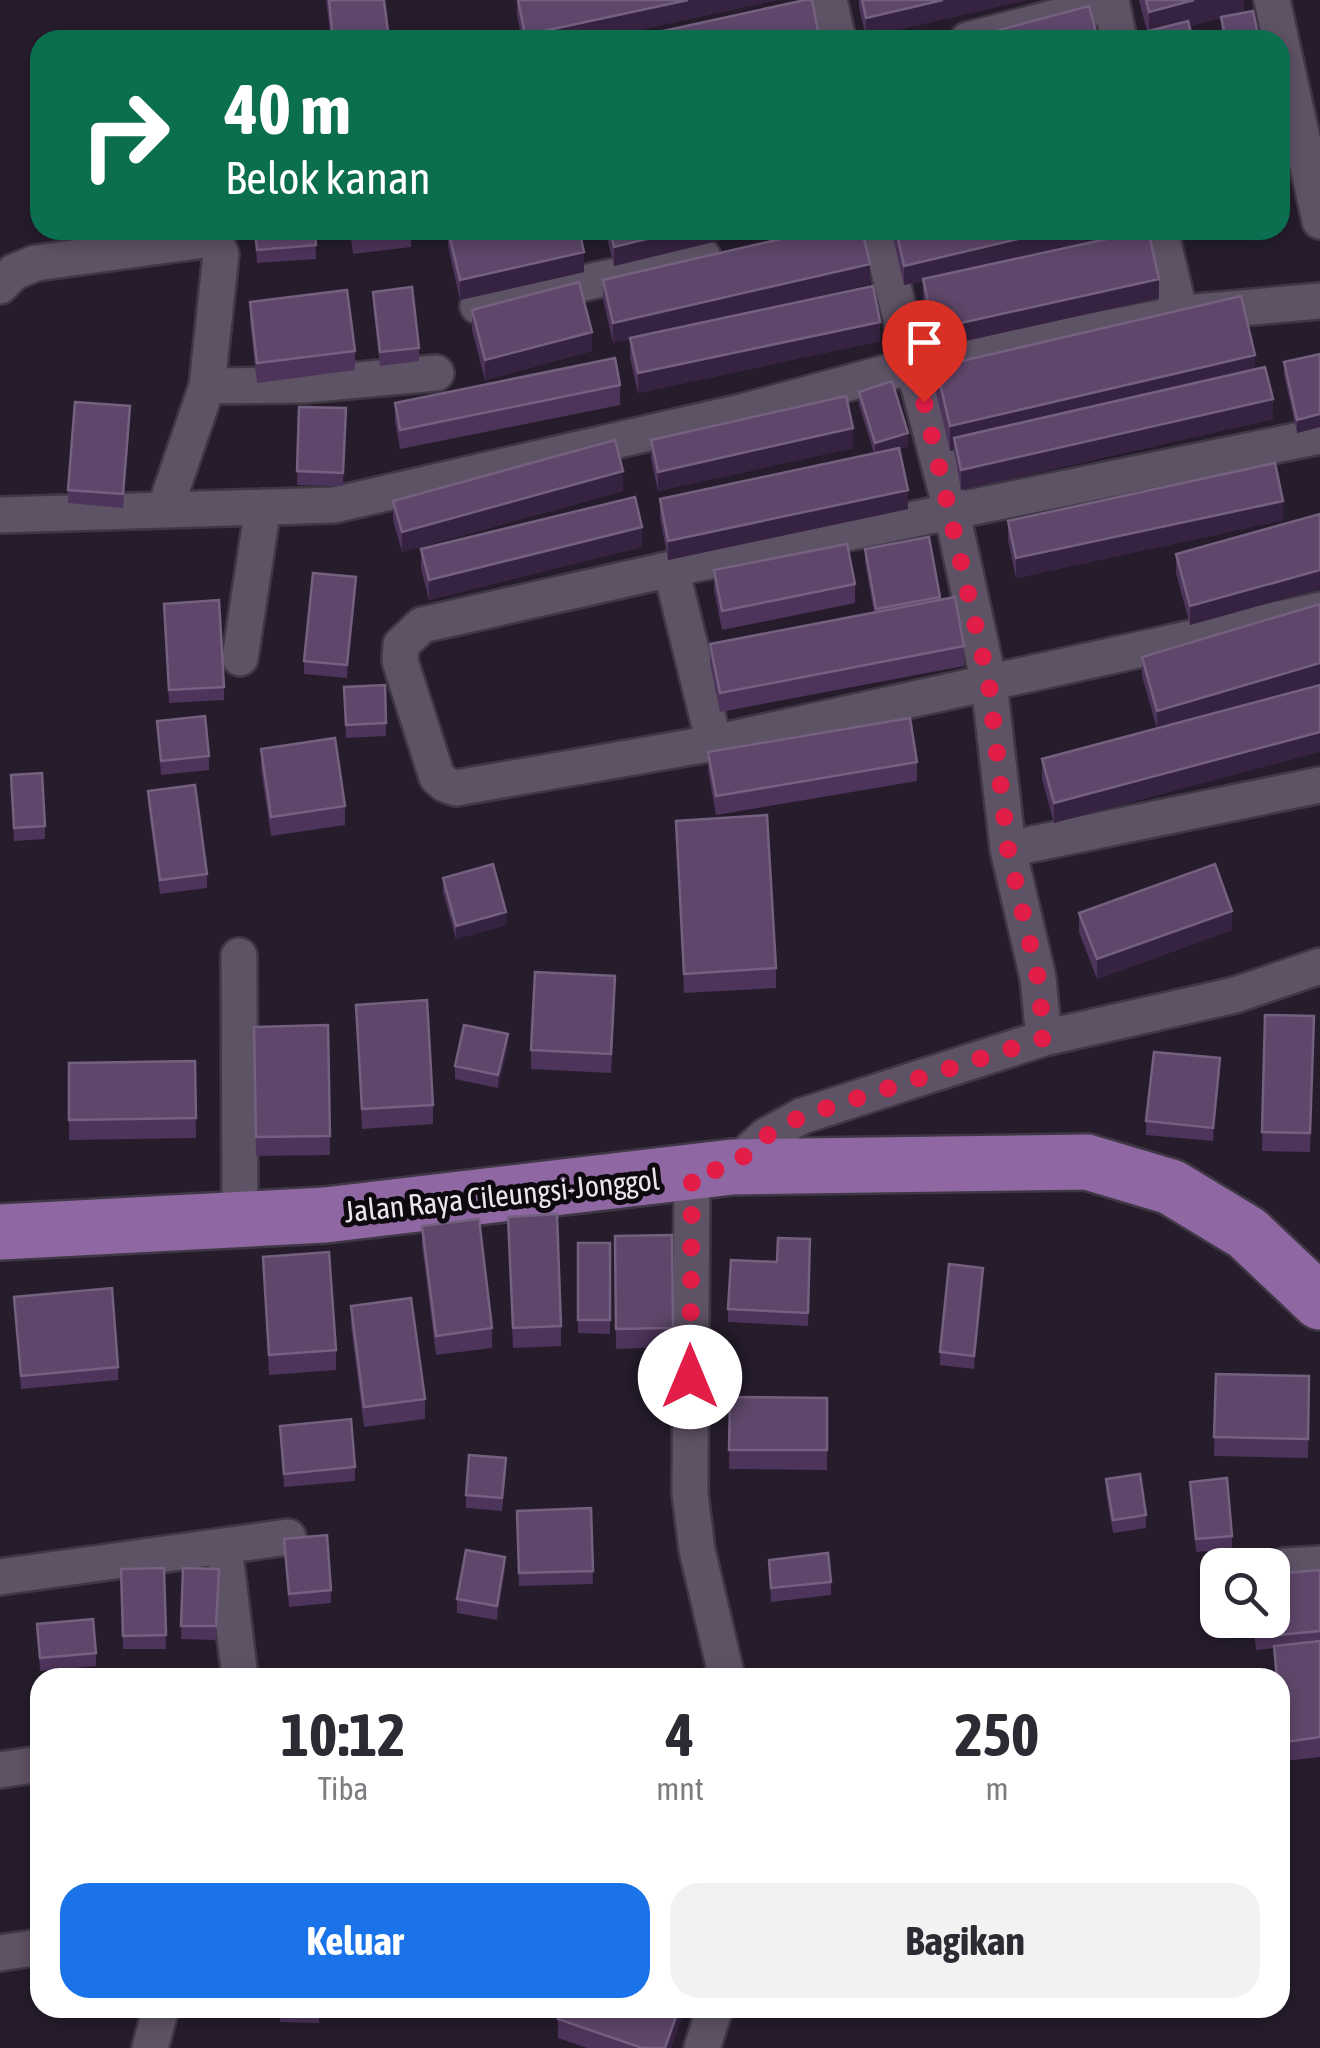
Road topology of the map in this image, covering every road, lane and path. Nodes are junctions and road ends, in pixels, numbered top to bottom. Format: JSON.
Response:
{"nodes":[{"id":1,"x":829,"y":0,"type":"edge"},
{"id":2,"x":1272,"y":0,"type":"edge"},
{"id":3,"x":1111,"y":2,"type":"edge"},
{"id":4,"x":836,"y":30,"type":"edge"},
{"id":5,"x":1006,"y":30,"type":"edge"},
{"id":6,"x":1117,"y":30,"type":"edge"},
{"id":7,"x":1279,"y":30,"type":"edge"},
{"id":8,"x":1290,"y":83,"type":"edge"},
{"id":9,"x":1320,"y":221,"type":"edge"},
{"id":10,"x":881,"y":240,"type":"edge"},
{"id":11,"x":1162,"y":240,"type":"edge"},
{"id":12,"x":738,"y":250,"type":"edge"},
{"id":13,"x":0,"y":286,"type":"edge"},
{"id":14,"x":1320,"y":301,"type":"edge"},
{"id":15,"x":478,"y":306,"type":"edge"},
{"id":16,"x":1180,"y":314,"type":"junction"},
{"id":17,"x":915,"y":364,"type":"junction"},
{"id":18,"x":436,"y":373,"type":"dead end"},
{"id":19,"x":208,"y":386,"type":"junction"},
{"id":20,"x":1320,"y":436,"type":"edge"},
{"id":21,"x":263,"y":506,"type":"junction"},
{"id":22,"x":165,"y":509,"type":"junction"},
{"id":23,"x":952,"y":513,"type":"junction"},
{"id":24,"x":0,"y":515,"type":"edge"},
{"id":25,"x":671,"y":569,"type":"junction"},
{"id":26,"x":1320,"y":610,"type":"edge"},
{"id":27,"x":240,"y":658,"type":"dead end"},
{"id":28,"x":989,"y":684,"type":"junction"},
{"id":29,"x":714,"y":744,"type":"junction"},
{"id":30,"x":1320,"y":785,"type":"edge"},
{"id":31,"x":1008,"y":849,"type":"junction"},
{"id":32,"x":239,"y":956,"type":"dead end"},
{"id":33,"x":1320,"y":966,"type":"edge"},
{"id":34,"x":1044,"y":1038,"type":"junction"},
{"id":35,"x":712,"y":1171,"type":"junction"},
{"id":36,"x":240,"y":1220,"type":"junction"},
{"id":37,"x":0,"y":1232,"type":"edge"},
{"id":38,"x":1320,"y":1302,"type":"edge"},
{"id":39,"x":288,"y":1537,"type":"edge"},
{"id":40,"x":224,"y":1546,"type":"junction"},
{"id":41,"x":1320,"y":1564,"type":"edge"},
{"id":42,"x":1290,"y":1566,"type":"edge"},
{"id":43,"x":0,"y":1576,"type":"edge"},
{"id":44,"x":239,"y":1668,"type":"edge"},
{"id":45,"x":725,"y":1668,"type":"edge"},
{"id":46,"x":30,"y":1766,"type":"edge"},
{"id":47,"x":0,"y":1770,"type":"edge"},
{"id":48,"x":30,"y":1948,"type":"edge"},
{"id":49,"x":0,"y":1953,"type":"edge"},
{"id":50,"x":159,"y":2018,"type":"edge"},
{"id":51,"x":712,"y":2018,"type":"edge"},
{"id":52,"x":150,"y":2048,"type":"edge"},
{"id":53,"x":702,"y":2048,"type":"edge"}],
"edges":[{"from":1,"to":4,"type":"street"},
{"from":2,"to":7,"type":"street"},
{"from":3,"to":5,"type":"street"},
{"from":3,"to":6,"type":"street"},
{"from":8,"to":9,"type":"street"},
{"from":10,"to":17,"type":"street"},
{"from":11,"to":16,"type":"street"},
{"from":12,"to":15,"type":"street"},
{"from":13,"to":19,"type":"street"},
{"from":14,"to":16,"type":"street"},
{"from":16,"to":17,"type":"street"},
{"from":17,"to":21,"type":"street"},
{"from":17,"to":23,"type":"street"},
{"from":18,"to":19,"type":"street"},
{"from":19,"to":22,"type":"street"},
{"from":20,"to":23,"type":"street"},
{"from":21,"to":22,"type":"street"},
{"from":21,"to":27,"type":"street"},
{"from":22,"to":24,"type":"street"},
{"from":23,"to":25,"type":"street"},
{"from":23,"to":28,"type":"street"},
{"from":25,"to":29,"type":"street"},
{"from":25,"to":29,"type":"street"},
{"from":26,"to":28,"type":"street"},
{"from":28,"to":29,"type":"street"},
{"from":28,"to":31,"type":"street"},
{"from":30,"to":31,"type":"street"},
{"from":31,"to":34,"type":"street"},
{"from":32,"to":36,"type":"street"},
{"from":33,"to":34,"type":"street"},
{"from":34,"to":35,"type":"street"},
{"from":35,"to":36,"type":"main road","name":"Jalan Raya Cileungsi-Jonggol"},
{"from":35,"to":38,"type":"main road","name":"Jalan Raya Cileungsi-Jonggol"},
{"from":35,"to":45,"type":"street"},
{"from":36,"to":37,"type":"main road","name":"Jalan Raya Cileungsi-Jonggol"},
{"from":39,"to":40,"type":"street"},
{"from":40,"to":43,"type":"street"},
{"from":40,"to":44,"type":"street"},
{"from":41,"to":42,"type":"street"},
{"from":46,"to":47,"type":"street"},
{"from":48,"to":49,"type":"street"},
{"from":50,"to":52,"type":"street"},
{"from":51,"to":53,"type":"street"}]}
